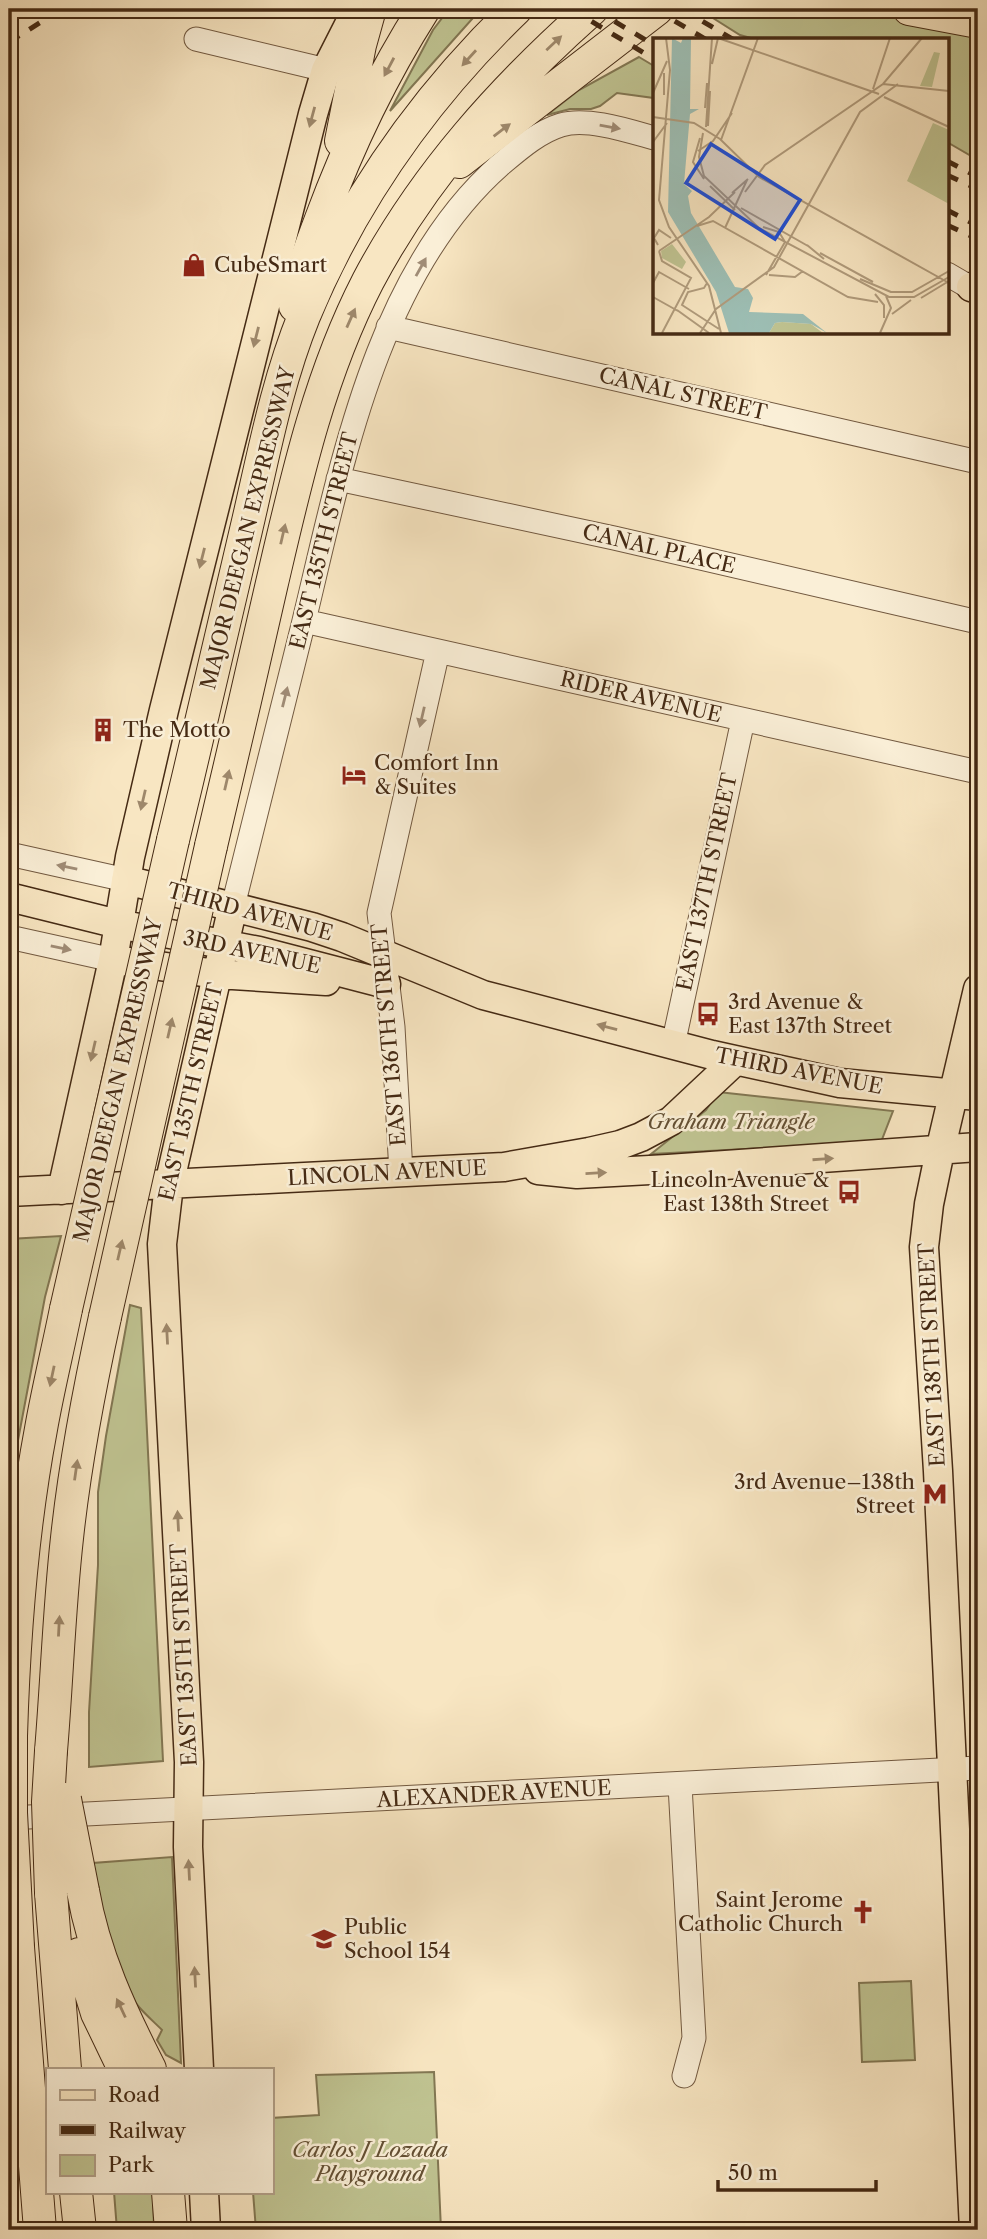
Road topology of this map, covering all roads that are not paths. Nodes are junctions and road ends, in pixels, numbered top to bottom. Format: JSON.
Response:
{"nodes":[{"id":1,"x":356,"y":9,"type":"edge"},
{"id":2,"x":370,"y":9,"type":"edge"},
{"id":3,"x":424,"y":9,"type":"edge"},
{"id":4,"x":516,"y":9,"type":"edge"},
{"id":5,"x":592,"y":9,"type":"edge"},
{"id":6,"x":657,"y":9,"type":"edge"},
{"id":7,"x":673,"y":9,"type":"edge"},
{"id":8,"x":909,"y":9,"type":"edge"},
{"id":9,"x":978,"y":22,"type":"edge"},
{"id":10,"x":622,"y":37,"type":"junction"},
{"id":11,"x":196,"y":39,"type":"dead end"},
{"id":12,"x":326,"y":70,"type":"junction"},
{"id":13,"x":653,"y":138,"type":"edge"},
{"id":14,"x":427,"y":185,"type":"junction"},
{"id":15,"x":331,"y":194,"type":"junction"},
{"id":16,"x":388,"y":327,"type":"junction"},
{"id":17,"x":285,"y":369,"type":"junction"},
{"id":18,"x":978,"y":462,"type":"edge"},
{"id":19,"x":338,"y":479,"type":"junction"},
{"id":20,"x":304,"y":621,"type":"junction"},
{"id":21,"x":978,"y":622,"type":"edge"},
{"id":22,"x":438,"y":651,"type":"junction"},
{"id":23,"x":743,"y":719,"type":"junction"},
{"id":24,"x":978,"y":772,"type":"edge"},
{"id":25,"x":9,"y":854,"type":"edge"},
{"id":26,"x":126,"y":880,"type":"junction"},
{"id":27,"x":9,"y":897,"type":"edge"},
{"id":28,"x":233,"y":906,"type":"junction"},
{"id":29,"x":118,"y":924,"type":"junction"},
{"id":30,"x":9,"y":937,"type":"edge"},
{"id":31,"x":224,"y":945,"type":"junction"},
{"id":32,"x":383,"y":955,"type":"junction"},
{"id":33,"x":113,"y":960,"type":"junction"},
{"id":34,"x":217,"y":974,"type":"junction"},
{"id":35,"x":386,"y":984,"type":"junction"},
{"id":36,"x":978,"y":989,"type":"edge"},
{"id":37,"x":483,"y":995,"type":"junction"},
{"id":38,"x":673,"y":1045,"type":"junction"},
{"id":39,"x":735,"y":1061,"type":"junction"},
{"id":40,"x":966,"y":1096,"type":"edge"},
{"id":41,"x":978,"y":1147,"type":"edge"},
{"id":42,"x":940,"y":1151,"type":"junction"},
{"id":43,"x":503,"y":1167,"type":"junction"},
{"id":44,"x":401,"y":1173,"type":"junction"},
{"id":45,"x":169,"y":1185,"type":"junction"},
{"id":46,"x":62,"y":1190,"type":"junction"},
{"id":47,"x":9,"y":1192,"type":"edge"},
{"id":48,"x":56,"y":1751,"type":"junction"},
{"id":49,"x":965,"y":1769,"type":"edge"},
{"id":50,"x":680,"y":1784,"type":"junction"},
{"id":51,"x":189,"y":1809,"type":"junction"},
{"id":52,"x":9,"y":1818,"type":"edge"},
{"id":53,"x":68,"y":1892,"type":"junction"},
{"id":54,"x":18,"y":1947,"type":"junction"},
{"id":55,"x":9,"y":2006,"type":"edge"},
{"id":56,"x":65,"y":2068,"type":"edge"},
{"id":57,"x":124,"y":2068,"type":"edge"},
{"id":58,"x":150,"y":2068,"type":"edge"},
{"id":59,"x":199,"y":2068,"type":"edge"},
{"id":60,"x":684,"y":2076,"type":"dead end"},
{"id":61,"x":76,"y":2194,"type":"edge"},
{"id":62,"x":168,"y":2194,"type":"edge"},
{"id":63,"x":204,"y":2194,"type":"edge"},
{"id":64,"x":40,"y":2230,"type":"edge"},
{"id":65,"x":80,"y":2230,"type":"edge"},
{"id":66,"x":171,"y":2230,"type":"edge"},
{"id":67,"x":206,"y":2230,"type":"edge"},
{"id":68,"x":974,"y":2230,"type":"edge"}],
"edges":[{"from":1,"to":12,"type":"main road"},
{"from":2,"to":15,"type":"highway"},
{"from":3,"to":15,"type":"highway","one_way":true},
{"from":4,"to":17,"type":"highway","name":"MAJOR DEEGAN EXPRESSWAY","one_way":true},
{"from":14,"to":5,"type":"highway","name":"MAJOR DEEGAN EXPRESSWAY","one_way":true},
{"from":6,"to":10,"type":"highway"},
{"from":7,"to":10,"type":"highway"},
{"from":8,"to":9,"type":"highway"},
{"from":14,"to":10,"type":"highway","one_way":true},
{"from":11,"to":12,"type":"street"},
{"from":12,"to":26,"type":"main road","one_way":true},
{"from":16,"to":13,"type":"street","name":"EAST 135TH STREET","one_way":true},
{"from":48,"to":14,"type":"highway","name":"MAJOR DEEGAN EXPRESSWAY","one_way":true,"bridge":true},
{"from":15,"to":17,"type":"highway"},
{"from":16,"to":18,"type":"street","name":"CANAL STREET"},
{"from":16,"to":19,"type":"street","name":"EAST 135TH STREET"},
{"from":17,"to":54,"type":"highway","name":"MAJOR DEEGAN EXPRESSWAY","one_way":true,"bridge":true},
{"from":19,"to":20,"type":"street","name":"EAST 135TH STREET"},
{"from":19,"to":21,"type":"street","name":"CANAL PLACE"},
{"from":20,"to":22,"type":"street","name":"RIDER AVENUE"},
{"from":28,"to":20,"type":"street","name":"EAST 135TH STREET","one_way":true},
{"from":22,"to":23,"type":"street","name":"RIDER AVENUE"},
{"from":22,"to":32,"type":"street","name":"EAST 136TH STREET","one_way":true},
{"from":23,"to":24,"type":"street","name":"RIDER AVENUE"},
{"from":23,"to":38,"type":"street","name":"EAST 137TH STREET"},
{"from":26,"to":25,"type":"street","name":"THIRD AVENUE","one_way":true},
{"from":26,"to":28,"type":"main road","name":"THIRD AVENUE"},
{"from":26,"to":29,"type":"main road"},
{"from":27,"to":29,"type":"main road","name":"3RD AVENUE"},
{"from":28,"to":31,"type":"main road","name":"EAST 135TH STREET"},
{"from":28,"to":32,"type":"main road","name":"THIRD AVENUE"},
{"from":29,"to":31,"type":"main road","name":"3RD AVENUE"},
{"from":29,"to":33,"type":"main road"},
{"from":30,"to":33,"type":"street","name":"THIRD AVENUE","one_way":true},
{"from":31,"to":34,"type":"main road","name":"EAST 135TH STREET"},
{"from":31,"to":35,"type":"main road","name":"3RD AVENUE"},
{"from":32,"to":35,"type":"street","name":"EAST 136TH STREET"},
{"from":32,"to":37,"type":"main road","name":"THIRD AVENUE"},
{"from":33,"to":34,"type":"main road","name":"THIRD AVENUE"},
{"from":33,"to":46,"type":"main road","one_way":true},
{"from":34,"to":35,"type":"main road","name":"THIRD AVENUE"},
{"from":34,"to":45,"type":"main road","name":"EAST 135TH STREET"},
{"from":35,"to":37,"type":"main road","name":"THIRD AVENUE"},
{"from":35,"to":44,"type":"street","name":"EAST 136TH STREET"},
{"from":36,"to":40,"type":"main road","name":"EAST 138TH STREET"},
{"from":38,"to":37,"type":"main road","name":"THIRD AVENUE","one_way":true},
{"from":38,"to":39,"type":"main road","name":"THIRD AVENUE"},
{"from":39,"to":40,"type":"main road","name":"THIRD AVENUE"},
{"from":39,"to":43,"type":"main road","name":"LINCOLN AVENUE"},
{"from":40,"to":42,"type":"main road","name":"EAST 138TH STREET"},
{"from":41,"to":42,"type":"main road"},
{"from":43,"to":42,"type":"main road","one_way":true},
{"from":42,"to":49,"type":"main road","name":"EAST 138TH STREET"},
{"from":43,"to":44,"type":"main road","name":"LINCOLN AVENUE"},
{"from":44,"to":45,"type":"main road","name":"LINCOLN AVENUE"},
{"from":45,"to":46,"type":"main road","name":"LINCOLN AVENUE"},
{"from":51,"to":45,"type":"main road","name":"EAST 135TH STREET","one_way":true},
{"from":46,"to":47,"type":"main road","name":"LINCOLN AVENUE"},
{"from":48,"to":53,"type":"highway","bridge":true},
{"from":48,"to":53,"type":"highway","name":"MAJOR DEEGAN EXPRESSWAY","bridge":true},
{"from":49,"to":50,"type":"street","name":"ALEXANDER AVENUE"},
{"from":49,"to":68,"type":"main road","name":"EAST 138TH STREET"},
{"from":50,"to":51,"type":"street","name":"ALEXANDER AVENUE"},
{"from":50,"to":60,"type":"street"},
{"from":51,"to":52,"type":"street","name":"ALEXANDER AVENUE"},
{"from":59,"to":51,"type":"main road","name":"EAST 135TH STREET","one_way":true},
{"from":53,"to":56,"type":"highway","name":"MAJOR DEEGAN EXPRESSWAY"},
{"from":53,"to":57,"type":"highway"},
{"from":58,"to":53,"type":"highway","one_way":true},
{"from":54,"to":55,"type":"highway"},
{"from":54,"to":64,"type":"highway","name":"MAJOR DEEGAN EXPRESSWAY"},
{"from":61,"to":65,"type":"highway"},
{"from":62,"to":66,"type":"highway"},
{"from":63,"to":67,"type":"main road"}]}
